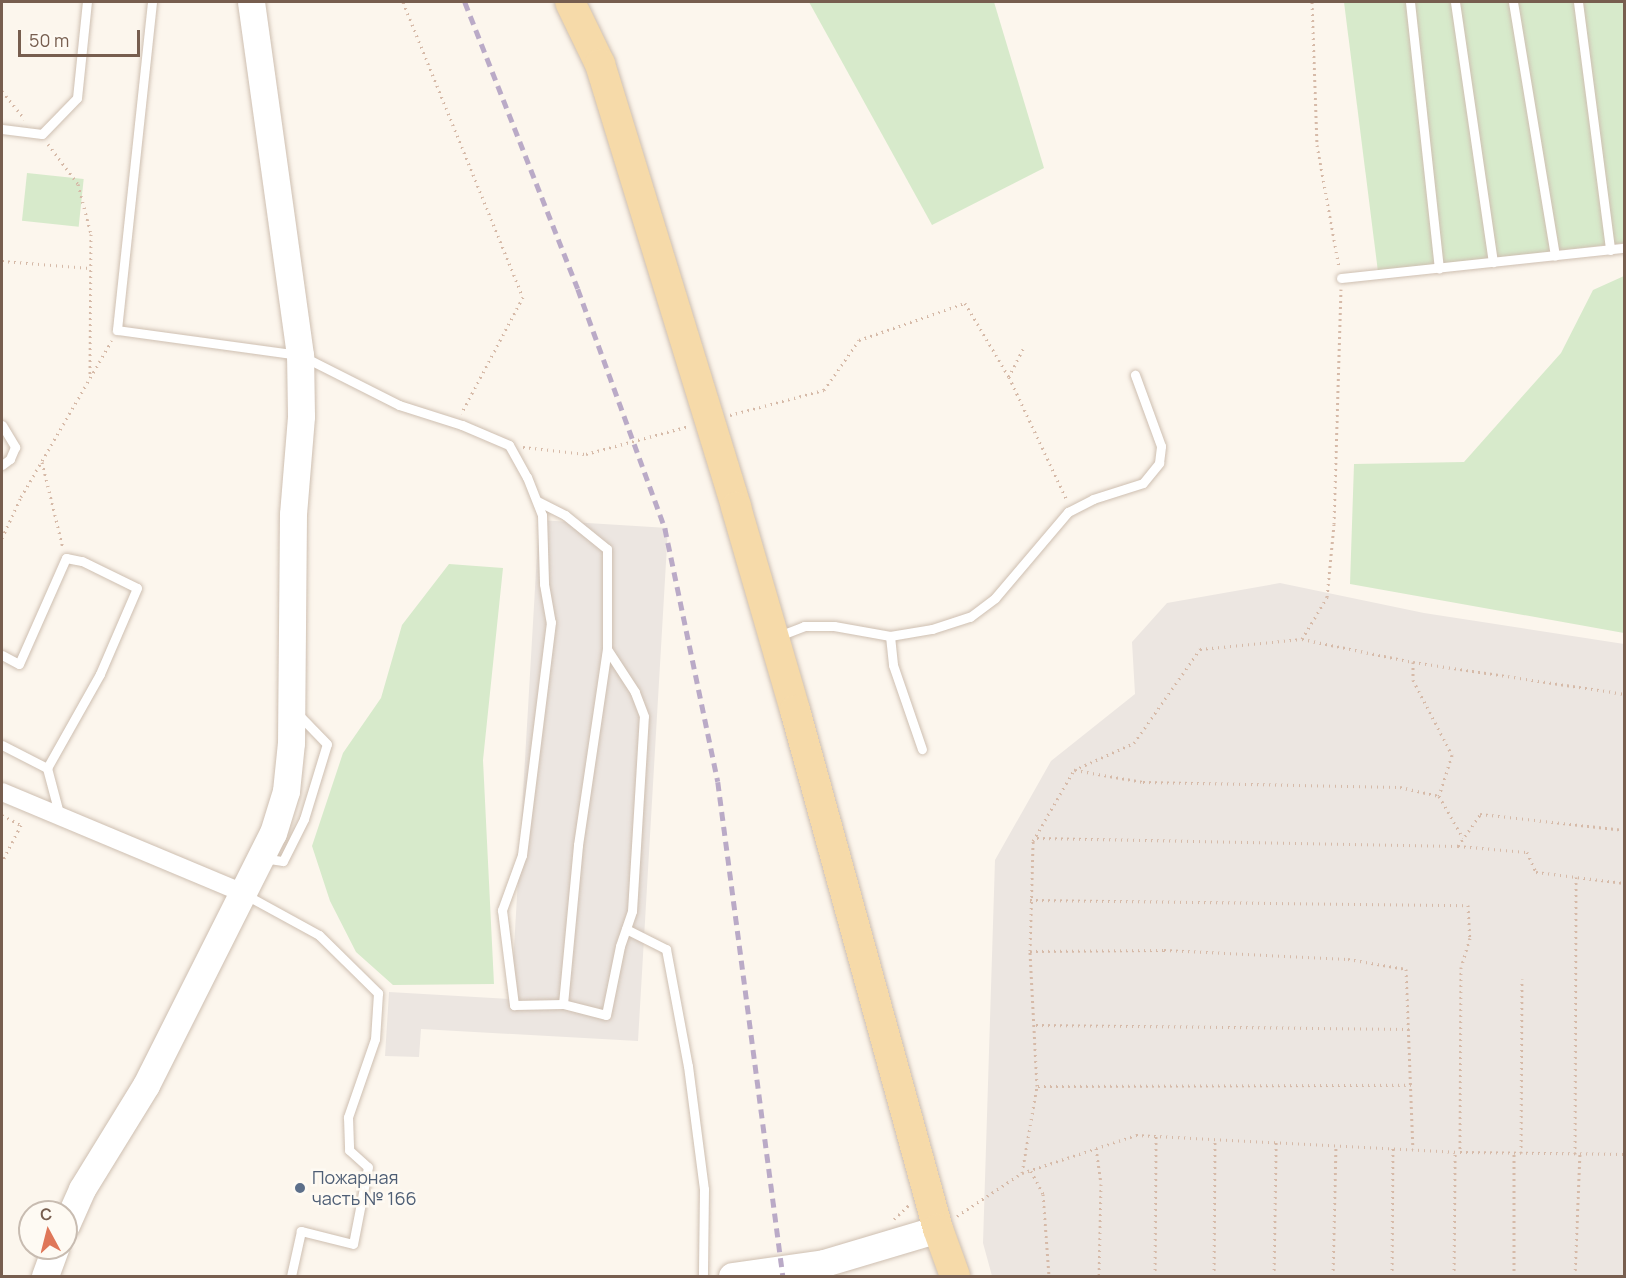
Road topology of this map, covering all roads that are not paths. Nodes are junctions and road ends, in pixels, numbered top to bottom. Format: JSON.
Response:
{"nodes":[{"id":1,"x":87,"y":2,"type":"edge"},
{"id":2,"x":152,"y":2,"type":"edge"},
{"id":3,"x":251,"y":2,"type":"edge"},
{"id":4,"x":570,"y":2,"type":"edge"},
{"id":5,"x":1410,"y":2,"type":"edge"},
{"id":6,"x":1455,"y":2,"type":"edge"},
{"id":7,"x":1513,"y":2,"type":"edge"},
{"id":8,"x":1578,"y":2,"type":"edge"},
{"id":9,"x":2,"y":129,"type":"edge"},
{"id":10,"x":1624,"y":248,"type":"edge"},
{"id":11,"x":1610,"y":250,"type":"junction"},
{"id":12,"x":1555,"y":256,"type":"junction"},
{"id":13,"x":1493,"y":262,"type":"junction"},
{"id":14,"x":1439,"y":268,"type":"junction"},
{"id":15,"x":1341,"y":278,"type":"road end"},
{"id":16,"x":300,"y":355,"type":"junction"},
{"id":17,"x":1135,"y":375,"type":"dead end"},
{"id":18,"x":2,"y":425,"type":"edge"},
{"id":19,"x":2,"y":465,"type":"edge"},
{"id":20,"x":537,"y":501,"type":"junction"},
{"id":21,"x":890,"y":636,"type":"junction"},
{"id":22,"x":774,"y":638,"type":"junction"},
{"id":23,"x":607,"y":649,"type":"junction"},
{"id":24,"x":2,"y":655,"type":"edge"},
{"id":25,"x":291,"y":708,"type":"junction"},
{"id":26,"x":2,"y":745,"type":"edge"},
{"id":27,"x":922,"y":749,"type":"dead end"},
{"id":28,"x":47,"y":768,"type":"junction"},
{"id":29,"x":2,"y":792,"type":"edge"},
{"id":30,"x":60,"y":817,"type":"junction"},
{"id":31,"x":260,"y":858,"type":"junction"},
{"id":32,"x":243,"y":893,"type":"junction"},
{"id":33,"x":626,"y":930,"type":"junction"},
{"id":34,"x":563,"y":1004,"type":"junction"},
{"id":35,"x":77,"y":1200,"type":"edge"},
{"id":36,"x":938,"y":1229,"type":"junction"},
{"id":37,"x":51,"y":1260,"type":"edge"},
{"id":38,"x":45,"y":1276,"type":"edge"},
{"id":39,"x":291,"y":1276,"type":"edge"},
{"id":40,"x":703,"y":1276,"type":"edge"},
{"id":41,"x":732,"y":1276,"type":"edge"},
{"id":42,"x":955,"y":1276,"type":"edge"}],
"edges":[{"from":1,"to":9,"type":"lane"},
{"from":2,"to":16,"type":"lane"},
{"from":3,"to":16,"type":"street"},
{"from":4,"to":22,"type":"main road"},
{"from":5,"to":14,"type":"lane"},
{"from":6,"to":13,"type":"lane"},
{"from":7,"to":12,"type":"lane"},
{"from":8,"to":11,"type":"lane"},
{"from":10,"to":11,"type":"lane"},
{"from":11,"to":12,"type":"lane"},
{"from":12,"to":13,"type":"lane"},
{"from":13,"to":14,"type":"lane"},
{"from":14,"to":15,"type":"lane"},
{"from":16,"to":20,"type":"lane"},
{"from":16,"to":25,"type":"street"},
{"from":17,"to":21,"type":"lane"},
{"from":18,"to":19,"type":"lane"},
{"from":20,"to":23,"type":"lane"},
{"from":20,"to":34,"type":"lane"},
{"from":21,"to":22,"type":"lane"},
{"from":21,"to":27,"type":"lane"},
{"from":22,"to":36,"type":"main road"},
{"from":23,"to":33,"type":"lane"},
{"from":23,"to":34,"type":"lane"},
{"from":24,"to":28,"type":"lane"},
{"from":25,"to":31,"type":"street"},
{"from":25,"to":31,"type":"lane"},
{"from":26,"to":28,"type":"lane"},
{"from":28,"to":30,"type":"lane"},
{"from":29,"to":30,"type":"street"},
{"from":30,"to":32,"type":"street"},
{"from":31,"to":32,"type":"street"},
{"from":32,"to":35,"type":"street"},
{"from":32,"to":39,"type":"lane"},
{"from":33,"to":34,"type":"lane"},
{"from":33,"to":40,"type":"lane"},
{"from":36,"to":41,"type":"street"},
{"from":36,"to":42,"type":"main road"},
{"from":37,"to":38,"type":"street"}]}
